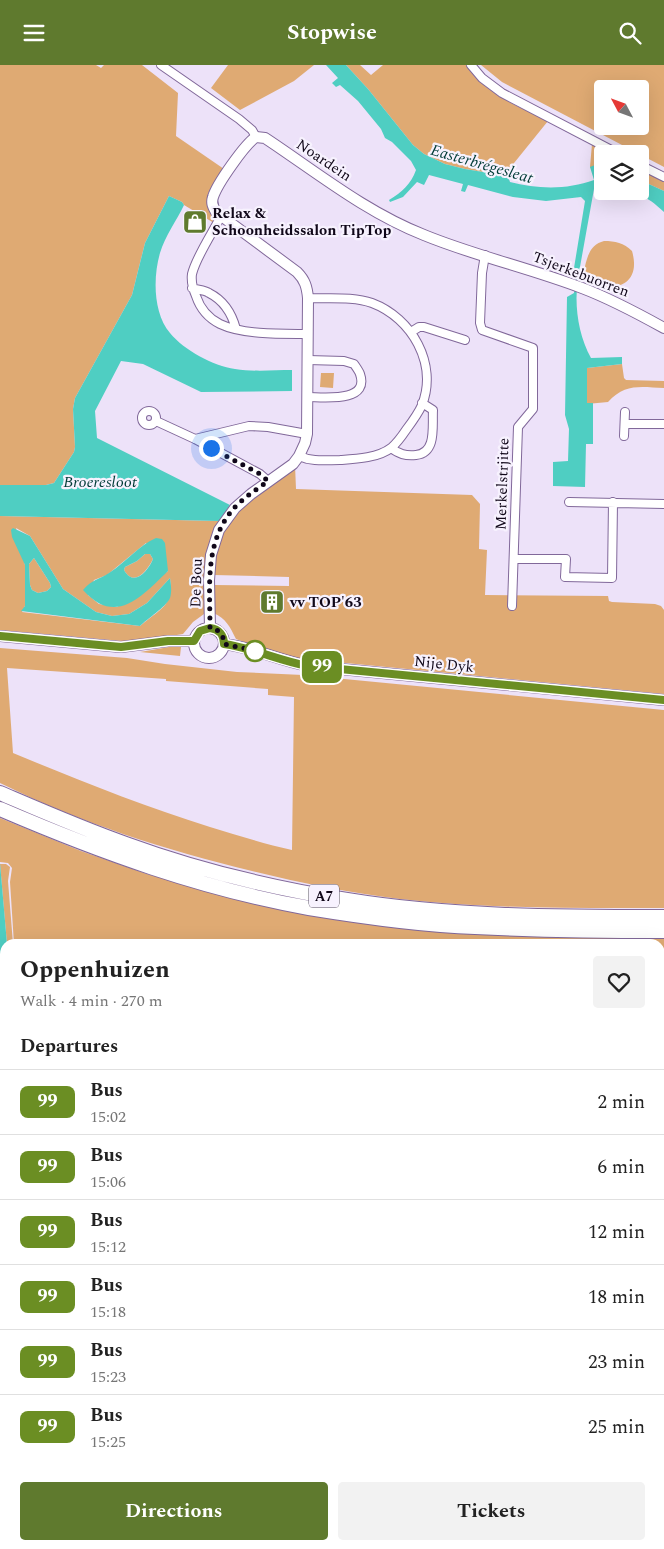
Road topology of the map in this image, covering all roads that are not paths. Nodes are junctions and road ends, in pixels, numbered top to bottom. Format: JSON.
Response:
{"nodes":[{"id":1,"x":161,"y":65,"type":"edge"},
{"id":2,"x":471,"y":65,"type":"edge"},
{"id":3,"x":256,"y":137,"type":"junction"},
{"id":4,"x":601,"y":145,"type":"edge"},
{"id":5,"x":649,"y":170,"type":"edge"},
{"id":6,"x":664,"y":177,"type":"edge"},
{"id":7,"x":222,"y":216,"type":"junction"},
{"id":8,"x":485,"y":255,"type":"junction"},
{"id":9,"x":192,"y":288,"type":"junction"},
{"id":10,"x":308,"y":298,"type":"junction"},
{"id":11,"x":664,"y":328,"type":"edge"},
{"id":12,"x":236,"y":329,"type":"junction"},
{"id":13,"x":411,"y":332,"type":"junction"},
{"id":14,"x":307,"y":335,"type":"junction"},
{"id":15,"x":465,"y":340,"type":"dead end"},
{"id":16,"x":308,"y":361,"type":"junction"},
{"id":17,"x":308,"y":397,"type":"junction"},
{"id":18,"x":422,"y":403,"type":"junction"},
{"id":19,"x":625,"y":412,"type":"dead end"},
{"id":20,"x":156,"y":421,"type":"dead end"},
{"id":21,"x":625,"y":424,"type":"junction"},
{"id":22,"x":664,"y":424,"type":"edge"},
{"id":23,"x":308,"y":434,"type":"junction"},
{"id":24,"x":624,"y":436,"type":"dead end"},
{"id":25,"x":195,"y":439,"type":"junction"},
{"id":26,"x":390,"y":448,"type":"junction"},
{"id":27,"x":299,"y":456,"type":"junction"},
{"id":28,"x":268,"y":481,"type":"junction"},
{"id":29,"x":569,"y":502,"type":"dead end"},
{"id":30,"x":613,"y":502,"type":"junction"},
{"id":31,"x":664,"y":504,"type":"edge"},
{"id":32,"x":514,"y":559,"type":"junction"},
{"id":33,"x":512,"y":607,"type":"dead end"},
{"id":34,"x":210,"y":628,"type":"junction"},
{"id":35,"x":0,"y":636,"type":"edge"},
{"id":36,"x":194,"y":641,"type":"junction"},
{"id":37,"x":224,"y":644,"type":"junction"},
{"id":38,"x":664,"y":700,"type":"edge"},
{"id":39,"x":0,"y":793,"type":"edge"},
{"id":40,"x":0,"y":809,"type":"edge"},
{"id":41,"x":664,"y":917,"type":"edge"},
{"id":42,"x":664,"y":931,"type":"edge"}],
"edges":[{"from":1,"to":3,"type":"street","name":"Noardein"},
{"from":2,"to":4,"type":"street"},
{"from":3,"to":7,"type":"street"},
{"from":3,"to":8,"type":"street","name":"Noardein"},
{"from":5,"to":6,"type":"street"},
{"from":7,"to":9,"type":"street"},
{"from":7,"to":10,"type":"street","name":"De Bou"},
{"from":8,"to":11,"type":"street","name":"Tsjerkebuorren"},
{"from":8,"to":32,"type":"street","name":"Merkelstrjitte"},
{"from":9,"to":12,"type":"street"},
{"from":9,"to":12,"type":"street"},
{"from":10,"to":13,"type":"street"},
{"from":10,"to":14,"type":"street","name":"De Bou"},
{"from":12,"to":14,"type":"street"},
{"from":13,"to":15,"type":"street"},
{"from":13,"to":18,"type":"street"},
{"from":14,"to":16,"type":"street","name":"De Bou"},
{"from":16,"to":17,"type":"street","name":"De Bou"},
{"from":16,"to":17,"type":"street"},
{"from":17,"to":23,"type":"street","name":"De Bou"},
{"from":18,"to":26,"type":"street"},
{"from":18,"to":26,"type":"street"},
{"from":19,"to":21,"type":"street"},
{"from":20,"to":25,"type":"street"},
{"from":21,"to":22,"type":"street"},
{"from":21,"to":24,"type":"street"},
{"from":23,"to":25,"type":"street"},
{"from":23,"to":27,"type":"street","name":"De Bou"},
{"from":25,"to":28,"type":"street"},
{"from":26,"to":27,"type":"street"},
{"from":27,"to":28,"type":"street","name":"De Bou"},
{"from":28,"to":34,"type":"street","name":"De Bou"},
{"from":29,"to":30,"type":"street"},
{"from":30,"to":31,"type":"street"},
{"from":30,"to":32,"type":"street"},
{"from":32,"to":33,"type":"street","name":"Merkelstrjitte"},
{"from":34,"to":36,"type":"street"},
{"from":34,"to":37,"type":"street"},
{"from":35,"to":36,"type":"street"},
{"from":36,"to":37,"type":"street"},
{"from":37,"to":38,"type":"street","name":"Nije Dyk"},
{"from":39,"to":41,"type":"highway","number":"A7"},
{"from":40,"to":42,"type":"highway","number":"A7"}]}
